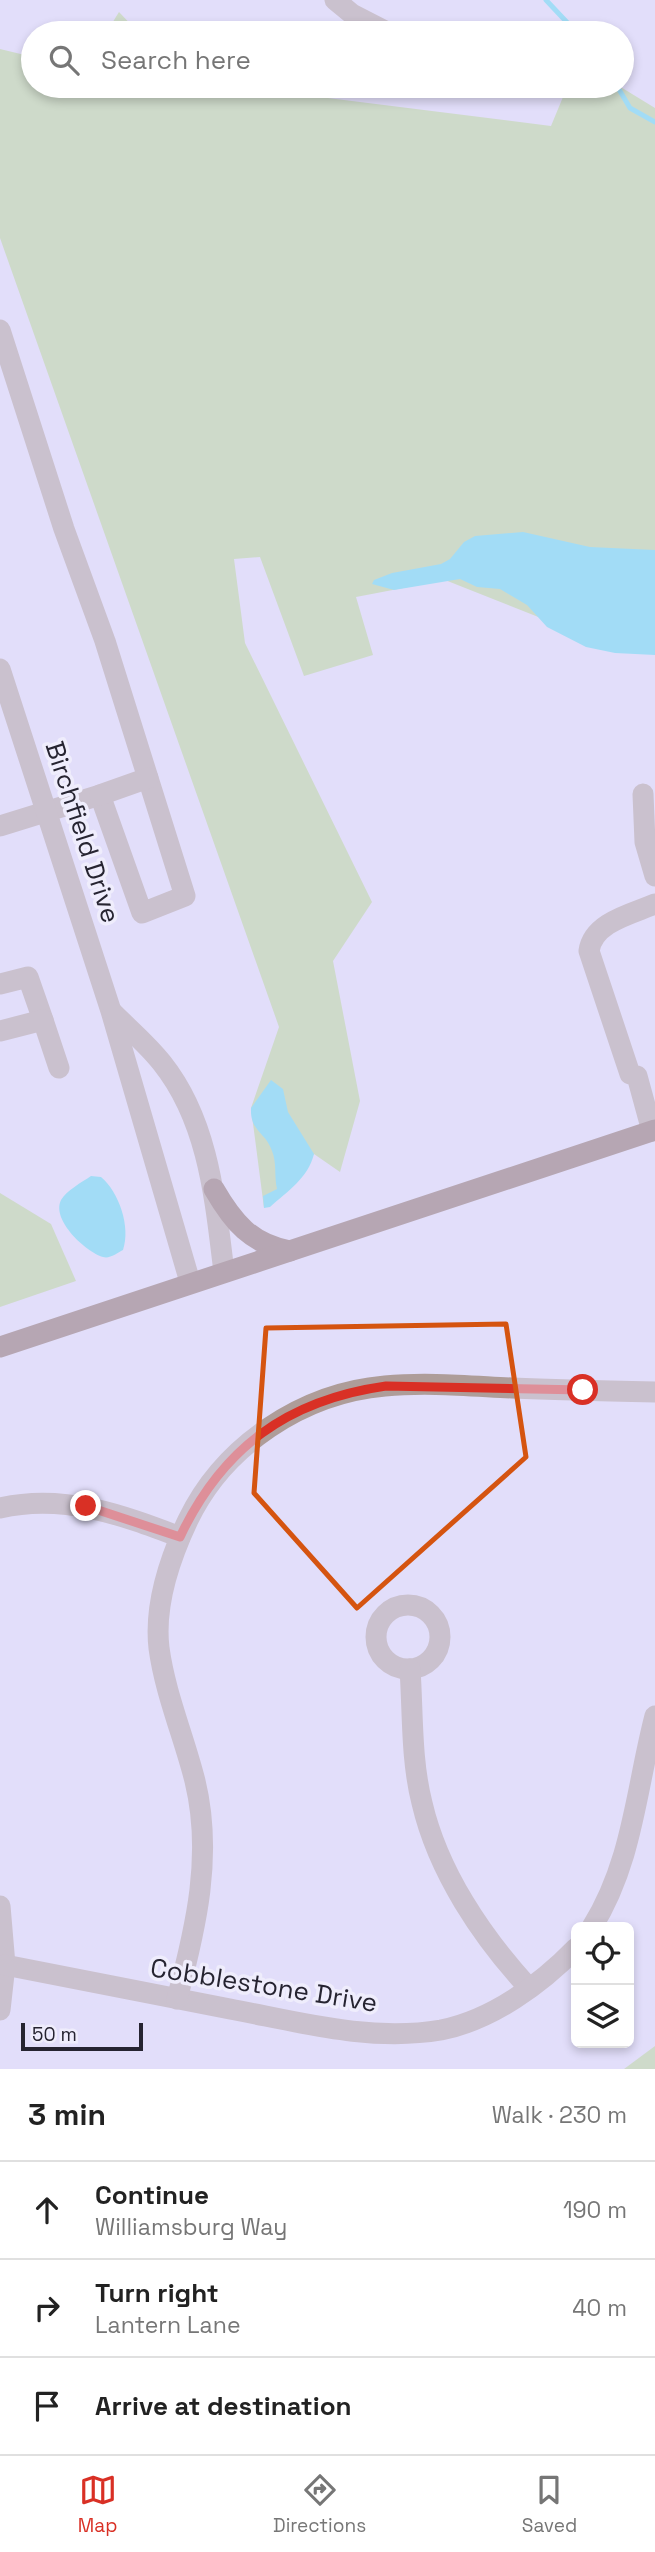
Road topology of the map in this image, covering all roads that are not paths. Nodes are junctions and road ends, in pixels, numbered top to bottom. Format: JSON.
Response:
{"nodes":[{"id":1,"x":335,"y":0,"type":"edge"},
{"id":2,"x":365,"y":21,"type":"edge"},
{"id":3,"x":0,"y":330,"type":"edge"},
{"id":4,"x":0,"y":670,"type":"edge"},
{"id":5,"x":148,"y":778,"type":"junction"},
{"id":6,"x":100,"y":794,"type":"junction"},
{"id":7,"x":643,"y":794,"type":"dead end"},
{"id":8,"x":47,"y":810,"type":"junction"},
{"id":9,"x":0,"y":826,"type":"edge"},
{"id":10,"x":655,"y":876,"type":"edge"},
{"id":11,"x":655,"y":904,"type":"edge"},
{"id":12,"x":0,"y":984,"type":"edge"},
{"id":13,"x":111,"y":1011,"type":"junction"},
{"id":14,"x":43,"y":1020,"type":"junction"},
{"id":15,"x":0,"y":1031,"type":"edge"},
{"id":16,"x":59,"y":1068,"type":"dead end"},
{"id":17,"x":646,"y":1074,"type":"edge"},
{"id":18,"x":654,"y":1130,"type":"edge"},
{"id":19,"x":214,"y":1189,"type":"junction"},
{"id":20,"x":292,"y":1252,"type":"junction"},
{"id":21,"x":224,"y":1272,"type":"junction"},
{"id":22,"x":190,"y":1282,"type":"junction"},
{"id":23,"x":0,"y":1347,"type":"edge"},
{"id":24,"x":655,"y":1392,"type":"edge"},
{"id":25,"x":0,"y":1508,"type":"edge"},
{"id":26,"x":180,"y":1537,"type":"junction"},
{"id":27,"x":410,"y":1669,"type":"dead end"},
{"id":28,"x":655,"y":1716,"type":"edge"},
{"id":29,"x":0,"y":1906,"type":"edge"},
{"id":30,"x":595,"y":1922,"type":"edge"},
{"id":31,"x":571,"y":1952,"type":"edge"},
{"id":32,"x":5,"y":1965,"type":"junction"},
{"id":33,"x":529,"y":1988,"type":"junction"},
{"id":34,"x":177,"y":1999,"type":"junction"},
{"id":35,"x":0,"y":2010,"type":"edge"}],
"edges":[{"from":1,"to":2,"type":"street"},
{"from":3,"to":5,"type":"street"},
{"from":4,"to":8,"type":"street","name":"Birchfield Drive"},
{"from":5,"to":6,"type":"street"},
{"from":5,"to":6,"type":"street"},
{"from":6,"to":8,"type":"street"},
{"from":7,"to":10,"type":"street"},
{"from":8,"to":9,"type":"street"},
{"from":8,"to":13,"type":"street","name":"Birchfield Drive"},
{"from":11,"to":17,"type":"street"},
{"from":12,"to":14,"type":"street"},
{"from":13,"to":19,"type":"street","name":"Birchfield Drive"},
{"from":13,"to":22,"type":"street","name":"Birchfield Drive"},
{"from":14,"to":15,"type":"street"},
{"from":14,"to":16,"type":"street"},
{"from":17,"to":18,"type":"street"},
{"from":18,"to":20,"type":"main road"},
{"from":19,"to":20,"type":"main road"},
{"from":19,"to":21,"type":"street","name":"Birchfield Drive"},
{"from":20,"to":21,"type":"main road"},
{"from":21,"to":22,"type":"main road"},
{"from":22,"to":23,"type":"main road"},
{"from":24,"to":26,"type":"street"},
{"from":25,"to":26,"type":"street"},
{"from":26,"to":34,"type":"street"},
{"from":27,"to":33,"type":"street"},
{"from":28,"to":30,"type":"street"},
{"from":29,"to":32,"type":"street"},
{"from":31,"to":33,"type":"street","name":"Cobblestone Drive"},
{"from":32,"to":34,"type":"street","name":"Cobblestone Drive"},
{"from":32,"to":35,"type":"street"},
{"from":33,"to":34,"type":"street","name":"Cobblestone Drive"}]}
